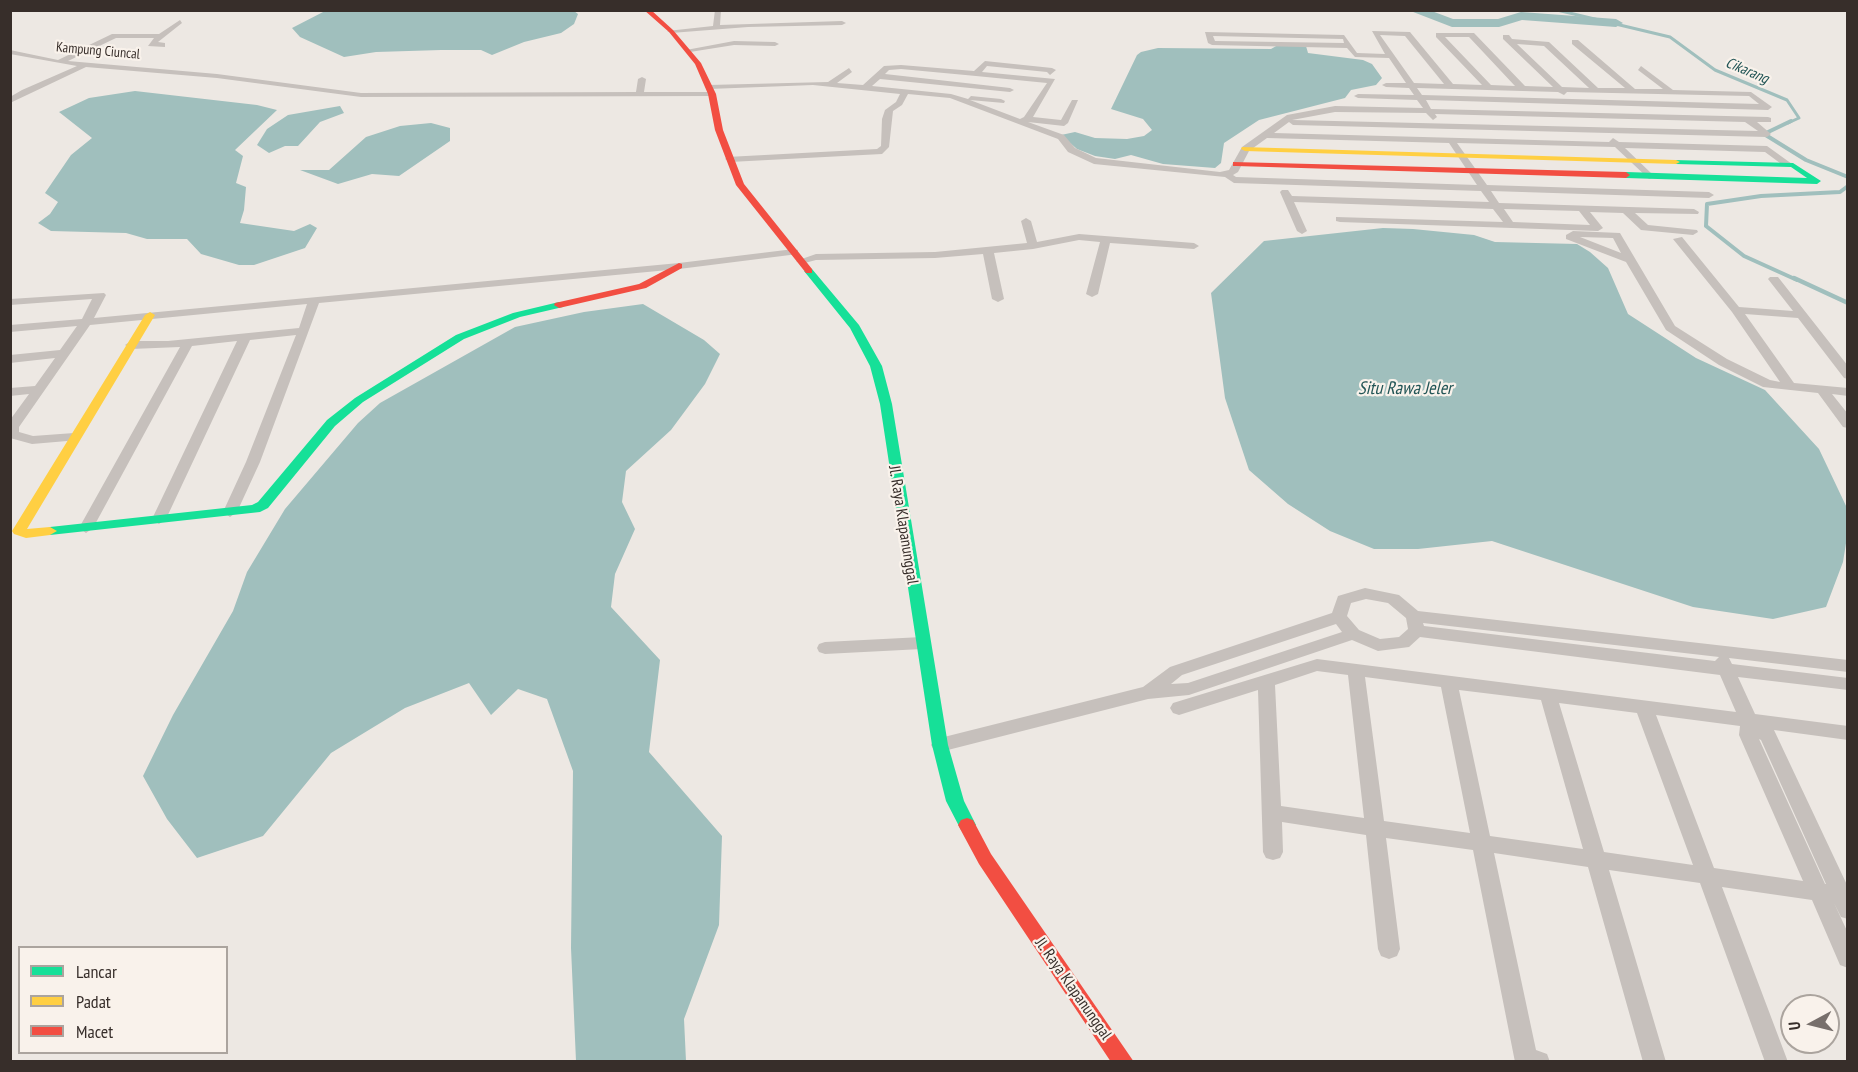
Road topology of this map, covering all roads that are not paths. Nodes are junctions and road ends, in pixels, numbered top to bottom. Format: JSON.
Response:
{"nodes":[{"id":1,"x":647,"y":10,"type":"edge"},
{"id":2,"x":718,"y":10,"type":"edge"},
{"id":3,"x":802,"y":12,"type":"edge"},
{"id":4,"x":180,"y":22,"type":"dead end"},
{"id":5,"x":842,"y":23,"type":"dead end"},
{"id":6,"x":801,"y":24,"type":"junction"},
{"id":7,"x":716,"y":27,"type":"junction"},
{"id":8,"x":671,"y":31,"type":"junction"},
{"id":9,"x":161,"y":36,"type":"junction"},
{"id":10,"x":1575,"y":42,"type":"dead end"},
{"id":11,"x":775,"y":44,"type":"dead end"},
{"id":12,"x":162,"y":45,"type":"dead end"},
{"id":13,"x":1350,"y":46,"type":"junction"},
{"id":14,"x":690,"y":50,"type":"junction"},
{"id":15,"x":10,"y":52,"type":"edge"},
{"id":16,"x":1391,"y":56,"type":"junction"},
{"id":17,"x":59,"y":62,"type":"junction"},
{"id":18,"x":86,"y":65,"type":"junction"},
{"id":19,"x":1641,"y":68,"type":"dead end"},
{"id":20,"x":849,"y":70,"type":"dead end"},
{"id":21,"x":976,"y":74,"type":"junction"},
{"id":22,"x":878,"y":76,"type":"junction"},
{"id":23,"x":1020,"y":78,"type":"junction"},
{"id":24,"x":642,"y":79,"type":"dead end"},
{"id":25,"x":1045,"y":80,"type":"junction"},
{"id":26,"x":830,"y":84,"type":"junction"},
{"id":27,"x":1386,"y":85,"type":"dead end"},
{"id":28,"x":1412,"y":86,"type":"junction"},
{"id":29,"x":1451,"y":87,"type":"junction"},
{"id":30,"x":865,"y":88,"type":"junction"},
{"id":31,"x":1489,"y":88,"type":"junction"},
{"id":32,"x":1523,"y":88,"type":"junction"},
{"id":33,"x":1010,"y":90,"type":"junction"},
{"id":34,"x":1561,"y":90,"type":"junction"},
{"id":35,"x":1597,"y":90,"type":"junction"},
{"id":36,"x":711,"y":91,"type":"junction"},
{"id":37,"x":905,"y":92,"type":"junction"},
{"id":38,"x":1633,"y":92,"type":"junction"},
{"id":39,"x":1671,"y":92,"type":"junction"},
{"id":40,"x":640,"y":94,"type":"junction"},
{"id":41,"x":951,"y":96,"type":"junction"},
{"id":42,"x":1358,"y":96,"type":"dead end"},
{"id":43,"x":1420,"y":98,"type":"junction"},
{"id":44,"x":10,"y":101,"type":"edge"},
{"id":45,"x":1001,"y":101,"type":"junction"},
{"id":46,"x":1076,"y":102,"type":"dead end"},
{"id":47,"x":1573,"y":102,"type":"junction"},
{"id":48,"x":992,"y":111,"type":"junction"},
{"id":49,"x":1429,"y":111,"type":"junction"},
{"id":50,"x":1587,"y":115,"type":"junction"},
{"id":51,"x":1748,"y":120,"type":"junction"},
{"id":52,"x":1768,"y":120,"type":"dead end"},
{"id":53,"x":1024,"y":121,"type":"junction"},
{"id":54,"x":1281,"y":122,"type":"junction"},
{"id":55,"x":1440,"y":126,"type":"junction"},
{"id":56,"x":1602,"y":130,"type":"junction"},
{"id":57,"x":1262,"y":135,"type":"junction"},
{"id":58,"x":1450,"y":140,"type":"junction"},
{"id":59,"x":1617,"y":144,"type":"junction"},
{"id":60,"x":1245,"y":149,"type":"junction"},
{"id":61,"x":1460,"y":155,"type":"junction"},
{"id":62,"x":730,"y":159,"type":"junction"},
{"id":63,"x":1632,"y":160,"type":"junction"},
{"id":64,"x":1787,"y":164,"type":"junction"},
{"id":65,"x":1232,"y":169,"type":"junction"},
{"id":66,"x":1471,"y":170,"type":"junction"},
{"id":67,"x":1649,"y":176,"type":"junction"},
{"id":68,"x":1688,"y":177,"type":"junction"},
{"id":69,"x":1280,"y":182,"type":"junction"},
{"id":70,"x":1483,"y":187,"type":"junction"},
{"id":71,"x":1678,"y":194,"type":"junction"},
{"id":72,"x":1288,"y":198,"type":"junction"},
{"id":73,"x":1331,"y":200,"type":"junction"},
{"id":74,"x":1496,"y":206,"type":"junction"},
{"id":75,"x":1582,"y":208,"type":"junction"},
{"id":76,"x":1626,"y":210,"type":"junction"},
{"id":77,"x":1026,"y":221,"type":"dead end"},
{"id":78,"x":1510,"y":225,"type":"junction"},
{"id":79,"x":1302,"y":231,"type":"dead end"},
{"id":80,"x":1693,"y":232,"type":"dead end"},
{"id":81,"x":1106,"y":239,"type":"junction"},
{"id":82,"x":1678,"y":239,"type":"dead end"},
{"id":83,"x":1033,"y":246,"type":"junction"},
{"id":84,"x":1194,"y":246,"type":"dead end"},
{"id":85,"x":988,"y":250,"type":"junction"},
{"id":86,"x":798,"y":256,"type":"junction"},
{"id":87,"x":1630,"y":260,"type":"junction"},
{"id":88,"x":679,"y":266,"type":"junction"},
{"id":89,"x":1774,"y":279,"type":"dead end"},
{"id":90,"x":1092,"y":294,"type":"dead end"},
{"id":91,"x":998,"y":299,"type":"dead end"},
{"id":92,"x":314,"y":300,"type":"junction"},
{"id":93,"x":10,"y":302,"type":"edge"},
{"id":94,"x":1736,"y":310,"type":"junction"},
{"id":95,"x":150,"y":315,"type":"junction"},
{"id":96,"x":1802,"y":315,"type":"junction"},
{"id":97,"x":86,"y":322,"type":"junction"},
{"id":98,"x":10,"y":329,"type":"edge"},
{"id":99,"x":304,"y":331,"type":"junction"},
{"id":100,"x":245,"y":338,"type":"junction"},
{"id":101,"x":188,"y":343,"type":"junction"},
{"id":102,"x":131,"y":345,"type":"junction"},
{"id":103,"x":65,"y":353,"type":"junction"},
{"id":104,"x":10,"y":359,"type":"edge"},
{"id":105,"x":1848,"y":375,"type":"edge"},
{"id":106,"x":1767,"y":384,"type":"junction"},
{"id":107,"x":1790,"y":386,"type":"junction"},
{"id":108,"x":39,"y":389,"type":"junction"},
{"id":109,"x":10,"y":392,"type":"edge"},
{"id":110,"x":1826,"y":394,"type":"junction"},
{"id":111,"x":1846,"y":394,"type":"edge"},
{"id":112,"x":1846,"y":419,"type":"edge"},
{"id":113,"x":74,"y":437,"type":"junction"},
{"id":114,"x":230,"y":512,"type":"junction"},
{"id":115,"x":159,"y":519,"type":"junction"},
{"id":116,"x":86,"y":528,"type":"junction"},
{"id":117,"x":1339,"y":617,"type":"junction"},
{"id":118,"x":1415,"y":623,"type":"junction"},
{"id":119,"x":1353,"y":634,"type":"junction"},
{"id":120,"x":922,"y":644,"type":"junction"},
{"id":121,"x":825,"y":648,"type":"dead end"},
{"id":122,"x":1719,"y":651,"type":"junction"},
{"id":123,"x":1848,"y":666,"type":"edge"},
{"id":124,"x":1726,"y":669,"type":"junction"},
{"id":125,"x":1356,"y":670,"type":"junction"},
{"id":126,"x":1266,"y":681,"type":"junction"},
{"id":127,"x":1449,"y":682,"type":"junction"},
{"id":128,"x":1848,"y":684,"type":"edge"},
{"id":129,"x":1148,"y":692,"type":"junction"},
{"id":130,"x":1548,"y":694,"type":"junction"},
{"id":131,"x":1644,"y":707,"type":"junction"},
{"id":132,"x":1179,"y":708,"type":"dead end"},
{"id":133,"x":1749,"y":721,"type":"junction"},
{"id":134,"x":1848,"y":733,"type":"edge"},
{"id":135,"x":940,"y":745,"type":"junction"},
{"id":136,"x":1272,"y":813,"type":"junction"},
{"id":137,"x":1375,"y":828,"type":"junction"},
{"id":138,"x":1482,"y":843,"type":"junction"},
{"id":139,"x":1273,"y":852,"type":"dead end"},
{"id":140,"x":1596,"y":860,"type":"junction"},
{"id":141,"x":1707,"y":876,"type":"junction"},
{"id":142,"x":1818,"y":892,"type":"junction"},
{"id":143,"x":1845,"y":900,"type":"edge"},
{"id":144,"x":1389,"y":949,"type":"dead end"},
{"id":145,"x":1848,"y":958,"type":"edge"},
{"id":146,"x":1124,"y":1062,"type":"edge"},
{"id":147,"x":1539,"y":1062,"type":"edge"},
{"id":148,"x":1655,"y":1062,"type":"edge"},
{"id":149,"x":1777,"y":1062,"type":"edge"}],
"edges":[{"from":1,"to":8,"type":"street","name":"Jl. Raya Klapanunggal"},
{"from":2,"to":7,"type":"street"},
{"from":3,"to":6,"type":"street"},
{"from":4,"to":9,"type":"street"},
{"from":5,"to":6,"type":"street"},
{"from":6,"to":7,"type":"street"},
{"from":7,"to":8,"type":"street"},
{"from":8,"to":14,"type":"street","name":"Jl. Raya Klapanunggal"},
{"from":9,"to":12,"type":"street"},
{"from":9,"to":17,"type":"street"},
{"from":10,"to":38,"type":"street"},
{"from":11,"to":14,"type":"street"},
{"from":13,"to":13,"type":"street"},
{"from":13,"to":16,"type":"street"},
{"from":14,"to":36,"type":"street","name":"Jl. Raya Klapanunggal"},
{"from":15,"to":17,"type":"street","name":"Kampung Ciuncal"},
{"from":16,"to":28,"type":"street"},
{"from":16,"to":29,"type":"street"},
{"from":17,"to":18,"type":"street","name":"Kampung Ciuncal"},
{"from":18,"to":40,"type":"street","name":"Kampung Ciuncal"},
{"from":18,"to":44,"type":"street"},
{"from":19,"to":39,"type":"street"},
{"from":20,"to":26,"type":"street"},
{"from":21,"to":22,"type":"street"},
{"from":21,"to":23,"type":"street"},
{"from":21,"to":25,"type":"street"},
{"from":22,"to":30,"type":"street"},
{"from":22,"to":33,"type":"street"},
{"from":23,"to":25,"type":"street"},
{"from":23,"to":33,"type":"street"},
{"from":24,"to":40,"type":"street"},
{"from":25,"to":53,"type":"street"},
{"from":26,"to":30,"type":"street","name":"Kampung Ciuncal"},
{"from":26,"to":36,"type":"street","name":"Kampung Ciuncal"},
{"from":27,"to":28,"type":"street"},
{"from":28,"to":29,"type":"street"},
{"from":28,"to":43,"type":"street"},
{"from":29,"to":31,"type":"street"},
{"from":30,"to":37,"type":"street","name":"Kampung Ciuncal"},
{"from":31,"to":32,"type":"street"},
{"from":31,"to":32,"type":"street"},
{"from":32,"to":34,"type":"street"},
{"from":33,"to":45,"type":"street"},
{"from":34,"to":35,"type":"street"},
{"from":34,"to":35,"type":"street"},
{"from":34,"to":47,"type":"street"},
{"from":35,"to":38,"type":"street"},
{"from":36,"to":40,"type":"street","name":"Kampung Ciuncal"},
{"from":36,"to":62,"type":"street","name":"Jl. Raya Klapanunggal"},
{"from":37,"to":41,"type":"street","name":"Kampung Ciuncal"},
{"from":37,"to":62,"type":"street"},
{"from":38,"to":39,"type":"street"},
{"from":39,"to":47,"type":"street"},
{"from":41,"to":45,"type":"street"},
{"from":41,"to":48,"type":"street"},
{"from":42,"to":43,"type":"street"},
{"from":43,"to":47,"type":"street"},
{"from":43,"to":49,"type":"street"},
{"from":45,"to":48,"type":"street"},
{"from":46,"to":53,"type":"street"},
{"from":47,"to":50,"type":"street"},
{"from":48,"to":53,"type":"street"},
{"from":49,"to":50,"type":"street"},
{"from":49,"to":54,"type":"street"},
{"from":49,"to":55,"type":"street"},
{"from":50,"to":51,"type":"street"},
{"from":50,"to":56,"type":"street"},
{"from":51,"to":52,"type":"street"},
{"from":51,"to":56,"type":"street"},
{"from":53,"to":65,"type":"street"},
{"from":54,"to":55,"type":"street"},
{"from":54,"to":57,"type":"street"},
{"from":55,"to":56,"type":"street"},
{"from":55,"to":58,"type":"street"},
{"from":56,"to":59,"type":"street"},
{"from":57,"to":58,"type":"street"},
{"from":57,"to":60,"type":"street"},
{"from":58,"to":59,"type":"street"},
{"from":58,"to":61,"type":"street"},
{"from":59,"to":63,"type":"street"},
{"from":59,"to":64,"type":"street"},
{"from":60,"to":61,"type":"street"},
{"from":60,"to":65,"type":"street"},
{"from":61,"to":63,"type":"street"},
{"from":61,"to":66,"type":"street"},
{"from":62,"to":86,"type":"street","name":"Jl. Raya Klapanunggal"},
{"from":63,"to":64,"type":"street"},
{"from":63,"to":67,"type":"street"},
{"from":64,"to":68,"type":"street"},
{"from":65,"to":66,"type":"street"},
{"from":65,"to":69,"type":"street"},
{"from":66,"to":67,"type":"street"},
{"from":66,"to":70,"type":"street"},
{"from":67,"to":68,"type":"street"},
{"from":68,"to":71,"type":"street"},
{"from":69,"to":70,"type":"street"},
{"from":69,"to":72,"type":"street"},
{"from":70,"to":71,"type":"street"},
{"from":70,"to":74,"type":"street"},
{"from":71,"to":76,"type":"street"},
{"from":72,"to":73,"type":"street"},
{"from":72,"to":79,"type":"street"},
{"from":73,"to":74,"type":"street"},
{"from":73,"to":78,"type":"street"},
{"from":74,"to":75,"type":"street"},
{"from":74,"to":78,"type":"street"},
{"from":75,"to":76,"type":"street"},
{"from":75,"to":78,"type":"street"},
{"from":76,"to":80,"type":"street"},
{"from":77,"to":83,"type":"street"},
{"from":81,"to":83,"type":"street"},
{"from":81,"to":84,"type":"street"},
{"from":81,"to":90,"type":"street"},
{"from":82,"to":94,"type":"street"},
{"from":83,"to":85,"type":"street"},
{"from":85,"to":86,"type":"street"},
{"from":85,"to":91,"type":"street"},
{"from":86,"to":88,"type":"street"},
{"from":86,"to":120,"type":"street","name":"Jl. Raya Klapanunggal"},
{"from":87,"to":87,"type":"street"},
{"from":87,"to":106,"type":"street"},
{"from":88,"to":92,"type":"street"},
{"from":88,"to":114,"type":"street"},
{"from":89,"to":96,"type":"street"},
{"from":92,"to":95,"type":"street"},
{"from":92,"to":99,"type":"street"},
{"from":93,"to":97,"type":"street"},
{"from":94,"to":96,"type":"street"},
{"from":94,"to":107,"type":"street"},
{"from":95,"to":97,"type":"street"},
{"from":95,"to":102,"type":"street"},
{"from":96,"to":105,"type":"street"},
{"from":97,"to":98,"type":"street"},
{"from":97,"to":103,"type":"street"},
{"from":99,"to":100,"type":"street"},
{"from":99,"to":114,"type":"street"},
{"from":100,"to":101,"type":"street"},
{"from":100,"to":115,"type":"street"},
{"from":101,"to":102,"type":"street"},
{"from":101,"to":116,"type":"street"},
{"from":102,"to":113,"type":"street"},
{"from":103,"to":104,"type":"street"},
{"from":103,"to":108,"type":"street"},
{"from":106,"to":107,"type":"street"},
{"from":106,"to":110,"type":"street"},
{"from":107,"to":110,"type":"street"},
{"from":108,"to":109,"type":"street"},
{"from":108,"to":113,"type":"street"},
{"from":110,"to":111,"type":"street"},
{"from":110,"to":112,"type":"street"},
{"from":113,"to":116,"type":"street"},
{"from":114,"to":115,"type":"street"},
{"from":115,"to":116,"type":"street"},
{"from":117,"to":118,"type":"street"},
{"from":117,"to":119,"type":"street"},
{"from":117,"to":129,"type":"street"},
{"from":118,"to":119,"type":"street"},
{"from":118,"to":122,"type":"street"},
{"from":118,"to":124,"type":"street"},
{"from":119,"to":129,"type":"street"},
{"from":120,"to":121,"type":"street"},
{"from":120,"to":135,"type":"street","name":"Jl. Raya Klapanunggal"},
{"from":122,"to":123,"type":"street"},
{"from":122,"to":124,"type":"street"},
{"from":124,"to":128,"type":"street"},
{"from":124,"to":133,"type":"street"},
{"from":125,"to":126,"type":"street"},
{"from":125,"to":127,"type":"street"},
{"from":125,"to":137,"type":"street"},
{"from":126,"to":132,"type":"street"},
{"from":126,"to":136,"type":"street"},
{"from":127,"to":130,"type":"street"},
{"from":127,"to":138,"type":"street"},
{"from":129,"to":135,"type":"street"},
{"from":130,"to":131,"type":"street"},
{"from":130,"to":140,"type":"street"},
{"from":131,"to":133,"type":"street"},
{"from":131,"to":141,"type":"street"},
{"from":133,"to":134,"type":"street"},
{"from":133,"to":142,"type":"street"},
{"from":133,"to":143,"type":"street"},
{"from":135,"to":146,"type":"street","name":"Jl. Raya Klapanunggal"},
{"from":136,"to":137,"type":"street"},
{"from":136,"to":139,"type":"street"},
{"from":137,"to":138,"type":"street"},
{"from":137,"to":144,"type":"street"},
{"from":138,"to":140,"type":"street"},
{"from":138,"to":147,"type":"street"},
{"from":140,"to":141,"type":"street"},
{"from":140,"to":148,"type":"street"},
{"from":141,"to":142,"type":"street"},
{"from":141,"to":149,"type":"street"},
{"from":142,"to":143,"type":"street"},
{"from":142,"to":145,"type":"street"}]}
